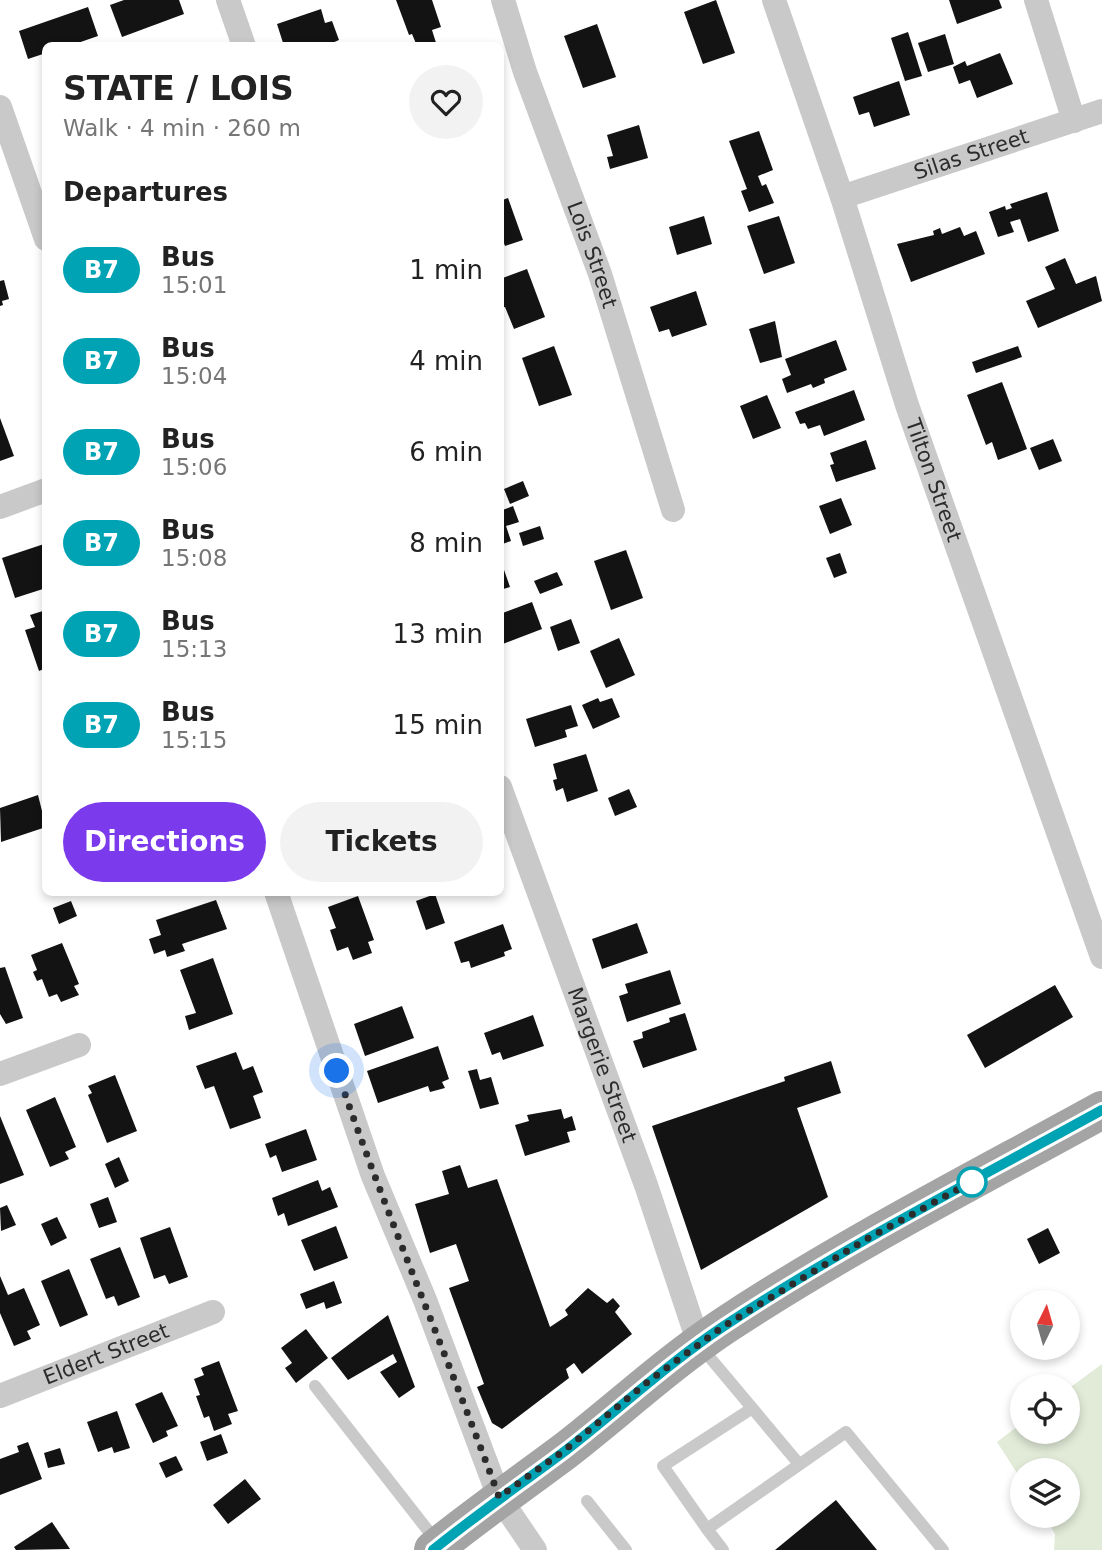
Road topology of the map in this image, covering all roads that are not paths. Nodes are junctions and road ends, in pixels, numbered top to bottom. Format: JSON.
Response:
{"nodes":[{"id":1,"x":228,"y":0,"type":"edge"},
{"id":2,"x":503,"y":0,"type":"edge"},
{"id":3,"x":774,"y":0,"type":"edge"},
{"id":4,"x":1036,"y":0,"type":"edge"},
{"id":5,"x":243,"y":42,"type":"edge"},
{"id":6,"x":0,"y":107,"type":"edge"},
{"id":7,"x":1102,"y":111,"type":"edge"},
{"id":8,"x":1074,"y":121,"type":"junction"},
{"id":9,"x":842,"y":197,"type":"junction"},
{"id":10,"x":42,"y":228,"type":"edge"},
{"id":11,"x":42,"y":491,"type":"edge"},
{"id":12,"x":0,"y":507,"type":"edge"},
{"id":13,"x":673,"y":510,"type":"dead end"},
{"id":14,"x":504,"y":798,"type":"edge"},
{"id":15,"x":277,"y":896,"type":"edge"},
{"id":16,"x":1102,"y":957,"type":"edge"},
{"id":17,"x":79,"y":1045,"type":"dead end"},
{"id":18,"x":0,"y":1074,"type":"edge"},
{"id":19,"x":1102,"y":1110,"type":"edge"},
{"id":20,"x":213,"y":1312,"type":"dead end"},
{"id":21,"x":699,"y":1343,"type":"junction"},
{"id":22,"x":315,"y":1386,"type":"dead end"},
{"id":23,"x":0,"y":1396,"type":"edge"},
{"id":24,"x":751,"y":1409,"type":"junction"},
{"id":25,"x":799,"y":1464,"type":"junction"},
{"id":26,"x":499,"y":1497,"type":"junction"},
{"id":27,"x":587,"y":1501,"type":"dead end"},
{"id":28,"x":707,"y":1529,"type":"junction"},
{"id":29,"x":436,"y":1548,"type":"edge"},
{"id":30,"x":535,"y":1550,"type":"edge"},
{"id":31,"x":626,"y":1550,"type":"edge"},
{"id":32,"x":723,"y":1550,"type":"edge"},
{"id":33,"x":943,"y":1550,"type":"edge"}],
"edges":[{"from":1,"to":5,"type":"street"},
{"from":2,"to":13,"type":"street","name":"Lois Street"},
{"from":3,"to":9,"type":"street","name":"Tilton Street"},
{"from":4,"to":8,"type":"street"},
{"from":6,"to":10,"type":"street"},
{"from":7,"to":8,"type":"street","name":"Silas Street"},
{"from":8,"to":9,"type":"street","name":"Silas Street"},
{"from":9,"to":16,"type":"street","name":"Tilton Street"},
{"from":11,"to":12,"type":"street"},
{"from":14,"to":21,"type":"street","name":"Margerie Street"},
{"from":15,"to":26,"type":"street"},
{"from":17,"to":18,"type":"street"},
{"from":19,"to":21,"type":"main road"},
{"from":20,"to":23,"type":"street","name":"Eldert Street"},
{"from":21,"to":24,"type":"lane"},
{"from":21,"to":26,"type":"main road"},
{"from":22,"to":29,"type":"lane"},
{"from":24,"to":25,"type":"lane"},
{"from":24,"to":28,"type":"lane"},
{"from":25,"to":28,"type":"lane"},
{"from":25,"to":33,"type":"lane"},
{"from":26,"to":29,"type":"main road"},
{"from":26,"to":30,"type":"street"},
{"from":27,"to":31,"type":"lane"},
{"from":28,"to":32,"type":"lane"}]}
